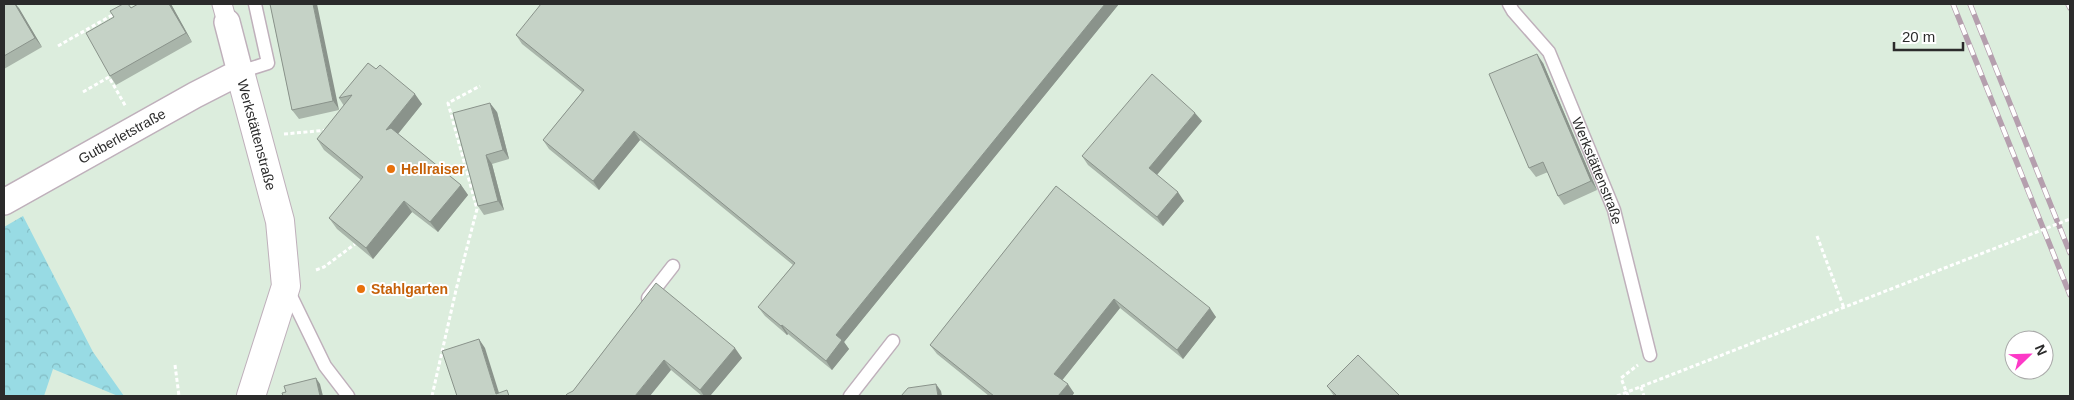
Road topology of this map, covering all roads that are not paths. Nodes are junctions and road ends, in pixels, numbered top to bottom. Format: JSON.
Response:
{"nodes":[{"id":1,"x":255,"y":4,"type":"edge"},
{"id":2,"x":1509,"y":4,"type":"edge"},
{"id":3,"x":225,"y":13,"type":"edge"},
{"id":4,"x":240,"y":72,"type":"junction"},
{"id":5,"x":4,"y":202,"type":"edge"},
{"id":6,"x":673,"y":266,"type":"dead end"},
{"id":7,"x":286,"y":286,"type":"junction"},
{"id":8,"x":638,"y":312,"type":"edge"},
{"id":9,"x":893,"y":341,"type":"dead end"},
{"id":10,"x":1650,"y":355,"type":"road end"},
{"id":11,"x":251,"y":396,"type":"edge"},
{"id":12,"x":348,"y":396,"type":"edge"},
{"id":13,"x":850,"y":396,"type":"edge"}],
"edges":[{"from":1,"to":4,"type":"lane","name":"Werkstättenstraße"},
{"from":2,"to":10,"type":"lane","name":"Werkstättenstraße"},
{"from":3,"to":4,"type":"street"},
{"from":4,"to":5,"type":"street","name":"Gutberletstraße"},
{"from":4,"to":7,"type":"street","name":"Werkstättenstraße"},
{"from":6,"to":8,"type":"lane"},
{"from":7,"to":11,"type":"street","name":"Werkstättenstraße"},
{"from":7,"to":12,"type":"lane","name":"Werkstättenstraße"},
{"from":9,"to":13,"type":"lane"}]}
